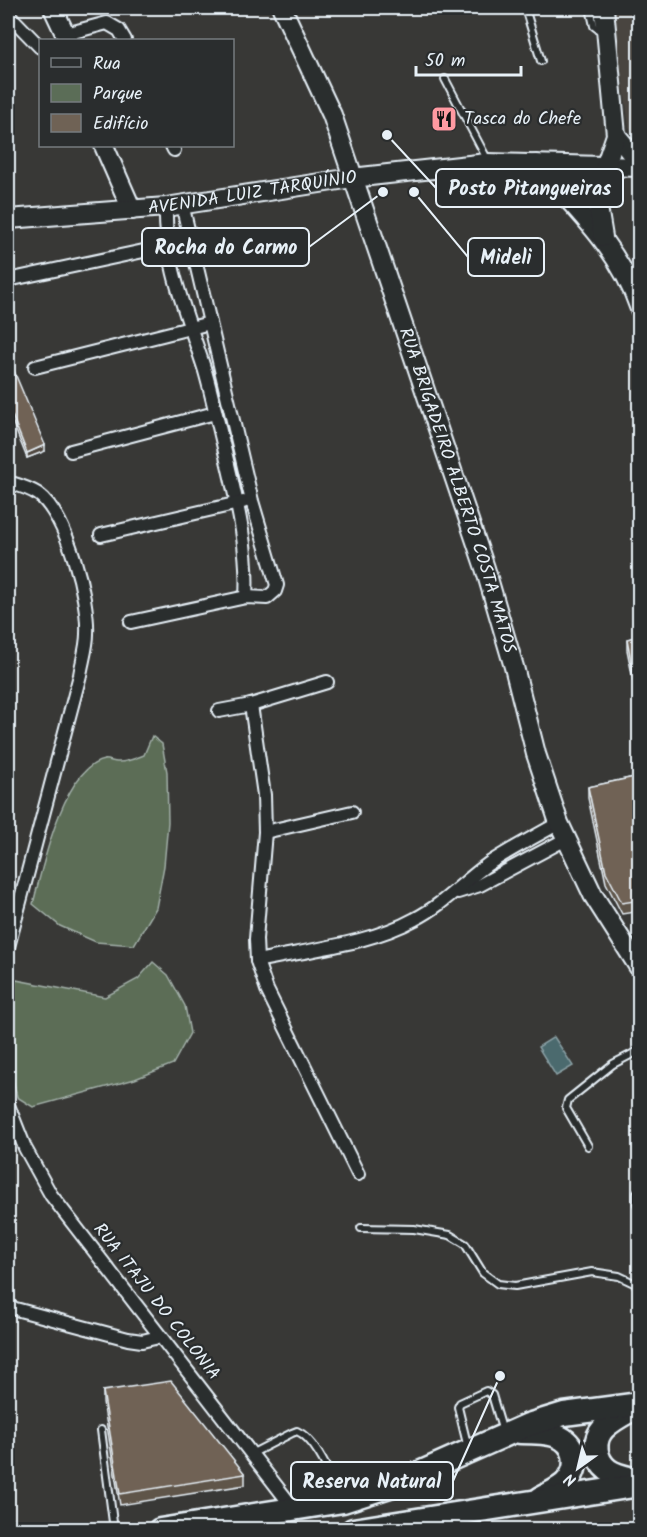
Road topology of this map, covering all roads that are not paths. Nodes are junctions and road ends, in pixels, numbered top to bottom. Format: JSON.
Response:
{"nodes":[{"id":1,"x":53,"y":8,"type":"edge"},
{"id":2,"x":282,"y":8,"type":"edge"},
{"id":3,"x":525,"y":8,"type":"edge"},
{"id":4,"x":590,"y":8,"type":"edge"},
{"id":5,"x":604,"y":8,"type":"edge"},
{"id":6,"x":8,"y":14,"type":"edge"},
{"id":7,"x":605,"y":34,"type":"junction"},
{"id":8,"x":67,"y":37,"type":"edge"},
{"id":9,"x":124,"y":39,"type":"edge"},
{"id":10,"x":39,"y":46,"type":"edge"},
{"id":11,"x":542,"y":61,"type":"dead end"},
{"id":12,"x":445,"y":79,"type":"dead end"},
{"id":13,"x":616,"y":135,"type":"junction"},
{"id":14,"x":104,"y":147,"type":"edge"},
{"id":15,"x":487,"y":163,"type":"junction"},
{"id":16,"x":536,"y":164,"type":"junction"},
{"id":17,"x":638,"y":166,"type":"edge"},
{"id":18,"x":605,"y":167,"type":"junction"},
{"id":19,"x":352,"y":178,"type":"junction"},
{"id":20,"x":600,"y":192,"type":"junction"},
{"id":21,"x":174,"y":205,"type":"junction"},
{"id":22,"x":132,"y":210,"type":"junction"},
{"id":23,"x":8,"y":219,"type":"edge"},
{"id":24,"x":603,"y":237,"type":"junction"},
{"id":25,"x":167,"y":246,"type":"junction"},
{"id":26,"x":617,"y":260,"type":"junction"},
{"id":27,"x":197,"y":270,"type":"junction"},
{"id":28,"x":174,"y":271,"type":"junction"},
{"id":29,"x":639,"y":275,"type":"edge"},
{"id":30,"x":8,"y":280,"type":"edge"},
{"id":31,"x":639,"y":309,"type":"edge"},
{"id":32,"x":210,"y":324,"type":"junction"},
{"id":33,"x":190,"y":328,"type":"junction"},
{"id":34,"x":221,"y":366,"type":"junction"},
{"id":35,"x":35,"y":367,"type":"dead end"},
{"id":36,"x":205,"y":372,"type":"junction"},
{"id":37,"x":215,"y":413,"type":"junction"},
{"id":38,"x":70,"y":451,"type":"dead end"},
{"id":39,"x":8,"y":482,"type":"edge"},
{"id":40,"x":252,"y":501,"type":"junction"},
{"id":41,"x":237,"y":503,"type":"junction"},
{"id":42,"x":101,"y":535,"type":"dead end"},
{"id":43,"x":246,"y":597,"type":"junction"},
{"id":44,"x":131,"y":622,"type":"dead end"},
{"id":45,"x":327,"y":682,"type":"dead end"},
{"id":46,"x":251,"y":705,"type":"junction"},
{"id":47,"x":219,"y":711,"type":"dead end"},
{"id":48,"x":352,"y":812,"type":"dead end"},
{"id":49,"x":563,"y":831,"type":"junction"},
{"id":50,"x":265,"y":832,"type":"junction"},
{"id":51,"x":454,"y":894,"type":"junction"},
{"id":52,"x":11,"y":921,"type":"edge"},
{"id":53,"x":8,"y":946,"type":"edge"},
{"id":54,"x":257,"y":961,"type":"junction"},
{"id":55,"x":639,"y":969,"type":"edge"},
{"id":56,"x":639,"y":1050,"type":"edge"},
{"id":57,"x":8,"y":1105,"type":"edge"},
{"id":58,"x":588,"y":1146,"type":"dead end"},
{"id":59,"x":358,"y":1174,"type":"dead end"},
{"id":60,"x":639,"y":1194,"type":"edge"},
{"id":61,"x":639,"y":1203,"type":"edge"},
{"id":62,"x":361,"y":1228,"type":"dead end"},
{"id":63,"x":639,"y":1286,"type":"edge"},
{"id":64,"x":8,"y":1307,"type":"edge"},
{"id":65,"x":159,"y":1337,"type":"junction"},
{"id":66,"x":639,"y":1405,"type":"edge"},
{"id":67,"x":101,"y":1430,"type":"dead end"},
{"id":68,"x":509,"y":1434,"type":"junction"},
{"id":69,"x":469,"y":1451,"type":"junction"},
{"id":70,"x":251,"y":1454,"type":"junction"},
{"id":71,"x":639,"y":1483,"type":"edge"},
{"id":72,"x":343,"y":1501,"type":"junction"},
{"id":73,"x":532,"y":1503,"type":"junction"},
{"id":74,"x":294,"y":1509,"type":"junction"},
{"id":75,"x":114,"y":1530,"type":"edge"},
{"id":76,"x":160,"y":1530,"type":"edge"},
{"id":77,"x":353,"y":1530,"type":"edge"}],
"edges":[{"from":1,"to":8,"type":"street"},
{"from":2,"to":19,"type":"street","name":"RUA BRIGADEIRO ALBERTO COSTA MATOS"},
{"from":3,"to":11,"type":"lane"},
{"from":4,"to":7,"type":"lane"},
{"from":5,"to":7,"type":"street"},
{"from":6,"to":10,"type":"street"},
{"from":7,"to":13,"type":"street"},
{"from":8,"to":9,"type":"street"},
{"from":12,"to":15,"type":"lane"},
{"from":13,"to":17,"type":"street"},
{"from":13,"to":18,"type":"street"},
{"from":14,"to":22,"type":"street"},
{"from":15,"to":16,"type":"street","name":"AVENIDA LUIZ TARQUÍNIO"},
{"from":15,"to":19,"type":"street","name":"AVENIDA LUIZ TARQUÍNIO"},
{"from":16,"to":18,"type":"street","name":"AVENIDA LUIZ TARQUÍNIO"},
{"from":16,"to":24,"type":"street"},
{"from":17,"to":18,"type":"street","name":"AVENIDA LUIZ TARQUÍNIO"},
{"from":17,"to":20,"type":"street"},
{"from":18,"to":20,"type":"street"},
{"from":19,"to":21,"type":"street","name":"AVENIDA LUIZ TARQUÍNIO"},
{"from":19,"to":49,"type":"street","name":"RUA BRIGADEIRO ALBERTO COSTA MATOS"},
{"from":20,"to":24,"type":"street"},
{"from":21,"to":22,"type":"street","name":"AVENIDA LUIZ TARQUÍNIO"},
{"from":21,"to":25,"type":"street"},
{"from":21,"to":27,"type":"street"},
{"from":22,"to":23,"type":"street","name":"AVENIDA LUIZ TARQUÍNIO"},
{"from":24,"to":26,"type":"street"},
{"from":25,"to":28,"type":"street"},
{"from":25,"to":30,"type":"street"},
{"from":26,"to":29,"type":"street"},
{"from":26,"to":31,"type":"street"},
{"from":27,"to":28,"type":"street"},
{"from":27,"to":32,"type":"street"},
{"from":28,"to":33,"type":"street"},
{"from":32,"to":33,"type":"street"},
{"from":32,"to":34,"type":"street"},
{"from":33,"to":35,"type":"street"},
{"from":33,"to":36,"type":"street"},
{"from":34,"to":36,"type":"street"},
{"from":34,"to":40,"type":"street"},
{"from":36,"to":37,"type":"street"},
{"from":37,"to":38,"type":"street"},
{"from":37,"to":41,"type":"street"},
{"from":39,"to":52,"type":"street"},
{"from":40,"to":41,"type":"street"},
{"from":40,"to":43,"type":"street"},
{"from":41,"to":42,"type":"street"},
{"from":41,"to":43,"type":"street"},
{"from":43,"to":44,"type":"street"},
{"from":45,"to":46,"type":"street"},
{"from":46,"to":47,"type":"street"},
{"from":46,"to":50,"type":"street"},
{"from":48,"to":50,"type":"street"},
{"from":49,"to":51,"type":"street"},
{"from":49,"to":51,"type":"street"},
{"from":49,"to":55,"type":"street","name":"RUA BRIGADEIRO ALBERTO COSTA MATOS"},
{"from":50,"to":54,"type":"street"},
{"from":51,"to":54,"type":"street"},
{"from":52,"to":53,"type":"street"},
{"from":54,"to":59,"type":"street"},
{"from":56,"to":58,"type":"lane"},
{"from":57,"to":65,"type":"street","name":"RUA ITAJU DO COLONIA"},
{"from":60,"to":61,"type":"street"},
{"from":62,"to":63,"type":"lane"},
{"from":64,"to":65,"type":"street"},
{"from":65,"to":70,"type":"street","name":"RUA ITAJU DO COLONIA"},
{"from":66,"to":68,"type":"highway"},
{"from":66,"to":71,"type":"highway"},
{"from":67,"to":75,"type":"lane"},
{"from":68,"to":69,"type":"highway"},
{"from":68,"to":69,"type":"lane"},
{"from":68,"to":73,"type":"highway"},
{"from":69,"to":72,"type":"highway"},
{"from":70,"to":72,"type":"lane"},
{"from":70,"to":74,"type":"street","name":"RUA ITAJU DO COLONIA"},
{"from":71,"to":73,"type":"highway"},
{"from":72,"to":74,"type":"highway"},
{"from":73,"to":77,"type":"highway"},
{"from":74,"to":76,"type":"highway"}]}
